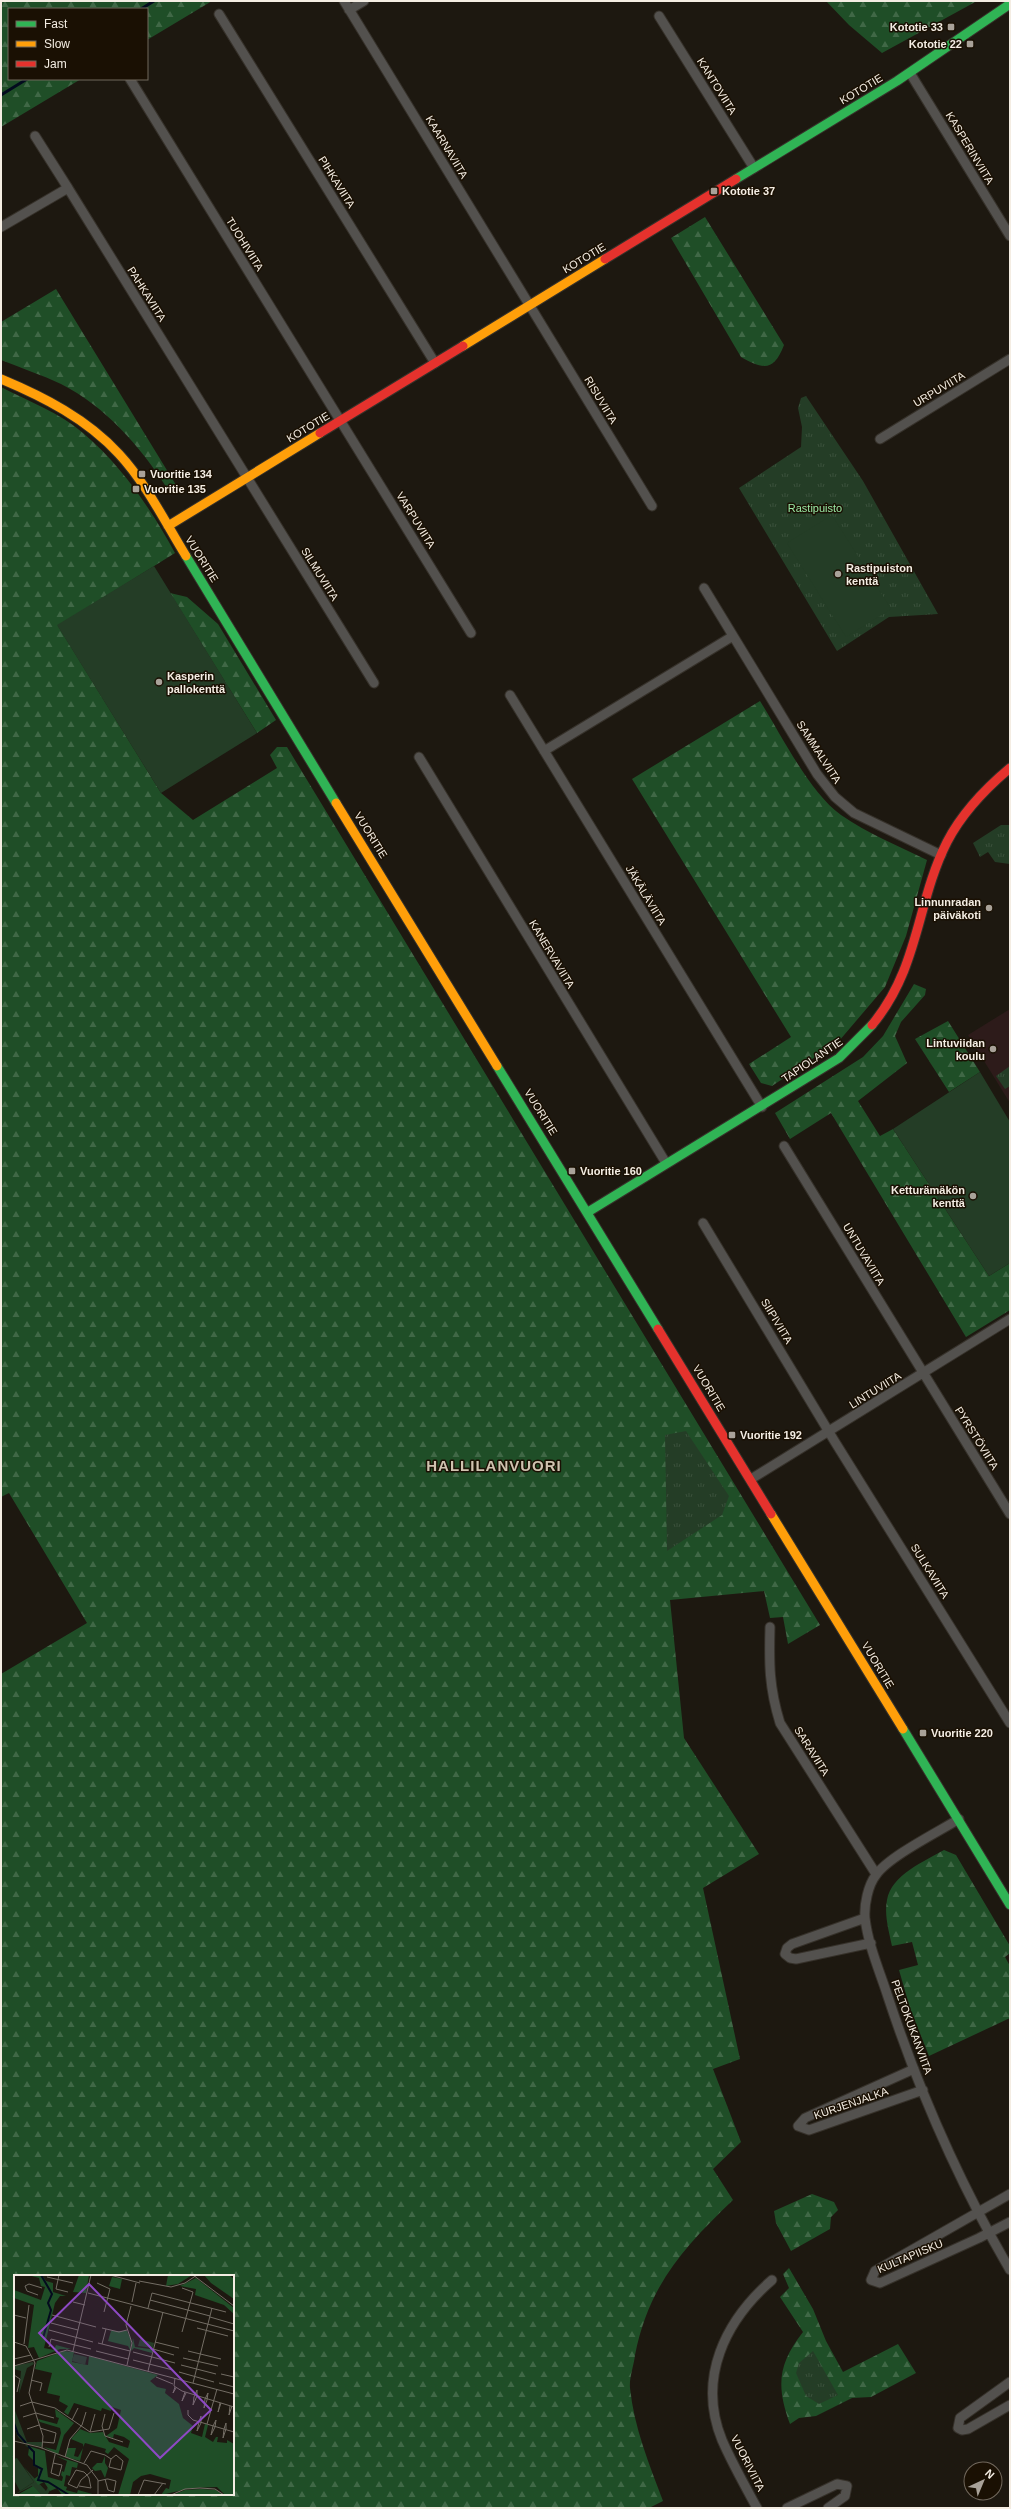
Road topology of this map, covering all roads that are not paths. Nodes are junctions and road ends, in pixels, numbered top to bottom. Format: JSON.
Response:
{"nodes":[{"id":1,"x":344,"y":1,"type":"edge"},
{"id":2,"x":364,"y":1,"type":"edge"},
{"id":3,"x":1010,"y":4,"type":"edge"},
{"id":4,"x":349,"y":10,"type":"junction"},
{"id":5,"x":219,"y":14,"type":"dead end"},
{"id":6,"x":659,"y":16,"type":"dead end"},
{"id":7,"x":910,"y":73,"type":"junction"},
{"id":8,"x":131,"y":80,"type":"edge"},
{"id":9,"x":35,"y":136,"type":"dead end"},
{"id":10,"x":754,"y":168,"type":"junction"},
{"id":11,"x":68,"y":188,"type":"junction"},
{"id":12,"x":1,"y":227,"type":"edge"},
{"id":13,"x":1010,"y":236,"type":"edge"},
{"id":14,"x":529,"y":305,"type":"junction"},
{"id":15,"x":1010,"y":360,"type":"edge"},
{"id":16,"x":435,"y":363,"type":"junction"},
{"id":17,"x":1,"y":379,"type":"edge"},
{"id":18,"x":340,"y":421,"type":"junction"},
{"id":19,"x":880,"y":439,"type":"dead end"},
{"id":20,"x":247,"y":478,"type":"junction"},
{"id":21,"x":652,"y":506,"type":"dead end"},
{"id":22,"x":168,"y":526,"type":"junction"},
{"id":23,"x":704,"y":588,"type":"dead end"},
{"id":24,"x":471,"y":633,"type":"dead end"},
{"id":25,"x":733,"y":636,"type":"junction"},
{"id":26,"x":374,"y":683,"type":"dead end"},
{"id":27,"x":510,"y":695,"type":"dead end"},
{"id":28,"x":544,"y":751,"type":"junction"},
{"id":29,"x":418,"y":757,"type":"dead end"},
{"id":30,"x":1010,"y":768,"type":"edge"},
{"id":31,"x":941,"y":855,"type":"junction"},
{"id":32,"x":762,"y":1107,"type":"junction"},
{"id":33,"x":784,"y":1146,"type":"dead end"},
{"id":34,"x":666,"y":1163,"type":"junction"},
{"id":35,"x":588,"y":1212,"type":"junction"},
{"id":36,"x":704,"y":1223,"type":"dead end"},
{"id":37,"x":1010,"y":1319,"type":"edge"},
{"id":38,"x":924,"y":1374,"type":"junction"},
{"id":39,"x":829,"y":1432,"type":"junction"},
{"id":40,"x":751,"y":1480,"type":"junction"},
{"id":41,"x":1010,"y":1514,"type":"edge"},
{"id":42,"x":770,"y":1626,"type":"dead end"},
{"id":43,"x":1010,"y":1722,"type":"edge"},
{"id":44,"x":959,"y":1819,"type":"junction"},
{"id":45,"x":876,"y":1874,"type":"junction"},
{"id":46,"x":1010,"y":1905,"type":"edge"},
{"id":47,"x":865,"y":1918,"type":"junction"},
{"id":48,"x":872,"y":1943,"type":"junction"},
{"id":49,"x":914,"y":2069,"type":"junction"},
{"id":50,"x":923,"y":2090,"type":"junction"},
{"id":51,"x":1010,"y":2194,"type":"edge"},
{"id":52,"x":978,"y":2210,"type":"junction"},
{"id":53,"x":1010,"y":2222,"type":"edge"},
{"id":54,"x":990,"y":2233,"type":"junction"},
{"id":55,"x":1010,"y":2270,"type":"edge"},
{"id":56,"x":772,"y":2280,"type":"dead end"},
{"id":57,"x":1010,"y":2382,"type":"edge"},
{"id":58,"x":1010,"y":2405,"type":"edge"},
{"id":59,"x":757,"y":2508,"type":"edge"},
{"id":60,"x":787,"y":2508,"type":"edge"},
{"id":61,"x":828,"y":2508,"type":"edge"}],
"edges":[{"from":1,"to":4,"type":"street","name":"KAARNAVIITA"},
{"from":2,"to":4,"type":"street"},
{"from":3,"to":7,"type":"street","name":"KOTOTIE"},
{"from":4,"to":14,"type":"street","name":"KAARNAVIITA"},
{"from":5,"to":16,"type":"street","name":"PIHKAVIITA"},
{"from":6,"to":10,"type":"street","name":"KANTOVIITA"},
{"from":7,"to":10,"type":"street","name":"KOTOTIE"},
{"from":7,"to":13,"type":"street","name":"KASPERINVIITA"},
{"from":8,"to":18,"type":"street","name":"TUOHIVIITA"},
{"from":9,"to":11,"type":"street","name":"PAHKAVIITA"},
{"from":10,"to":14,"type":"street","name":"KOTOTIE"},
{"from":11,"to":12,"type":"street"},
{"from":11,"to":20,"type":"street","name":"PAHKAVIITA"},
{"from":14,"to":16,"type":"street","name":"KOTOTIE"},
{"from":14,"to":21,"type":"street","name":"RISUVIITA"},
{"from":15,"to":19,"type":"street","name":"URPUVIITA"},
{"from":16,"to":18,"type":"street","name":"KOTOTIE"},
{"from":17,"to":22,"type":"street","name":"VUORITIE"},
{"from":18,"to":20,"type":"street","name":"KOTOTIE"},
{"from":18,"to":24,"type":"street","name":"VARPUVIITA"},
{"from":20,"to":22,"type":"street","name":"KOTOTIE"},
{"from":20,"to":26,"type":"street","name":"SILMUVIITA"},
{"from":22,"to":35,"type":"street","name":"VUORITIE"},
{"from":23,"to":25,"type":"street","name":"SAMMALVIITA"},
{"from":25,"to":28,"type":"street"},
{"from":25,"to":31,"type":"street","name":"SAMMALVIITA"},
{"from":27,"to":28,"type":"street","name":"JÄKÄLÄVIITA"},
{"from":28,"to":32,"type":"street","name":"JÄKÄLÄVIITA"},
{"from":29,"to":34,"type":"street","name":"KANERVAVIITA"},
{"from":30,"to":31,"type":"street","name":"TAPIOLANTIE"},
{"from":31,"to":32,"type":"street","name":"TAPIOLANTIE"},
{"from":32,"to":34,"type":"street","name":"TAPIOLANTIE"},
{"from":33,"to":38,"type":"street","name":"UNTUVAVIITA"},
{"from":34,"to":35,"type":"street","name":"TAPIOLANTIE"},
{"from":35,"to":40,"type":"street","name":"VUORITIE"},
{"from":36,"to":39,"type":"street","name":"SIIPIVIITA"},
{"from":37,"to":38,"type":"street","name":"LINTUVIITA"},
{"from":38,"to":39,"type":"street","name":"LINTUVIITA"},
{"from":38,"to":41,"type":"street","name":"PYRSTÖVIITA"},
{"from":39,"to":40,"type":"street","name":"LINTUVIITA"},
{"from":39,"to":43,"type":"street","name":"SULKAVIITA"},
{"from":40,"to":44,"type":"street","name":"VUORITIE"},
{"from":42,"to":45,"type":"street","name":"SARAVIITA"},
{"from":44,"to":45,"type":"street","name":"PELTOKUKANVIITA"},
{"from":44,"to":46,"type":"street","name":"VUORITIE"},
{"from":45,"to":47,"type":"street","name":"PELTOKUKANVIITA"},
{"from":47,"to":48,"type":"street","name":"PELTOKUKANVIITA"},
{"from":47,"to":48,"type":"street"},
{"from":48,"to":49,"type":"street","name":"PELTOKUKANVIITA"},
{"from":49,"to":50,"type":"street","name":"PELTOKUKANVIITA"},
{"from":49,"to":50,"type":"street","name":"KURJENJALKA"},
{"from":50,"to":52,"type":"street","name":"PELTOKUKANVIITA"},
{"from":51,"to":52,"type":"street"},
{"from":52,"to":54,"type":"street","name":"PELTOKUKANVIITA"},
{"from":52,"to":54,"type":"street","name":"KULTAPIISKU"},
{"from":53,"to":54,"type":"street"},
{"from":54,"to":55,"type":"street","name":"PELTOKUKANVIITA"},
{"from":56,"to":59,"type":"street","name":"VUORIVIITA"},
{"from":57,"to":58,"type":"street"},
{"from":60,"to":61,"type":"street"}]}
